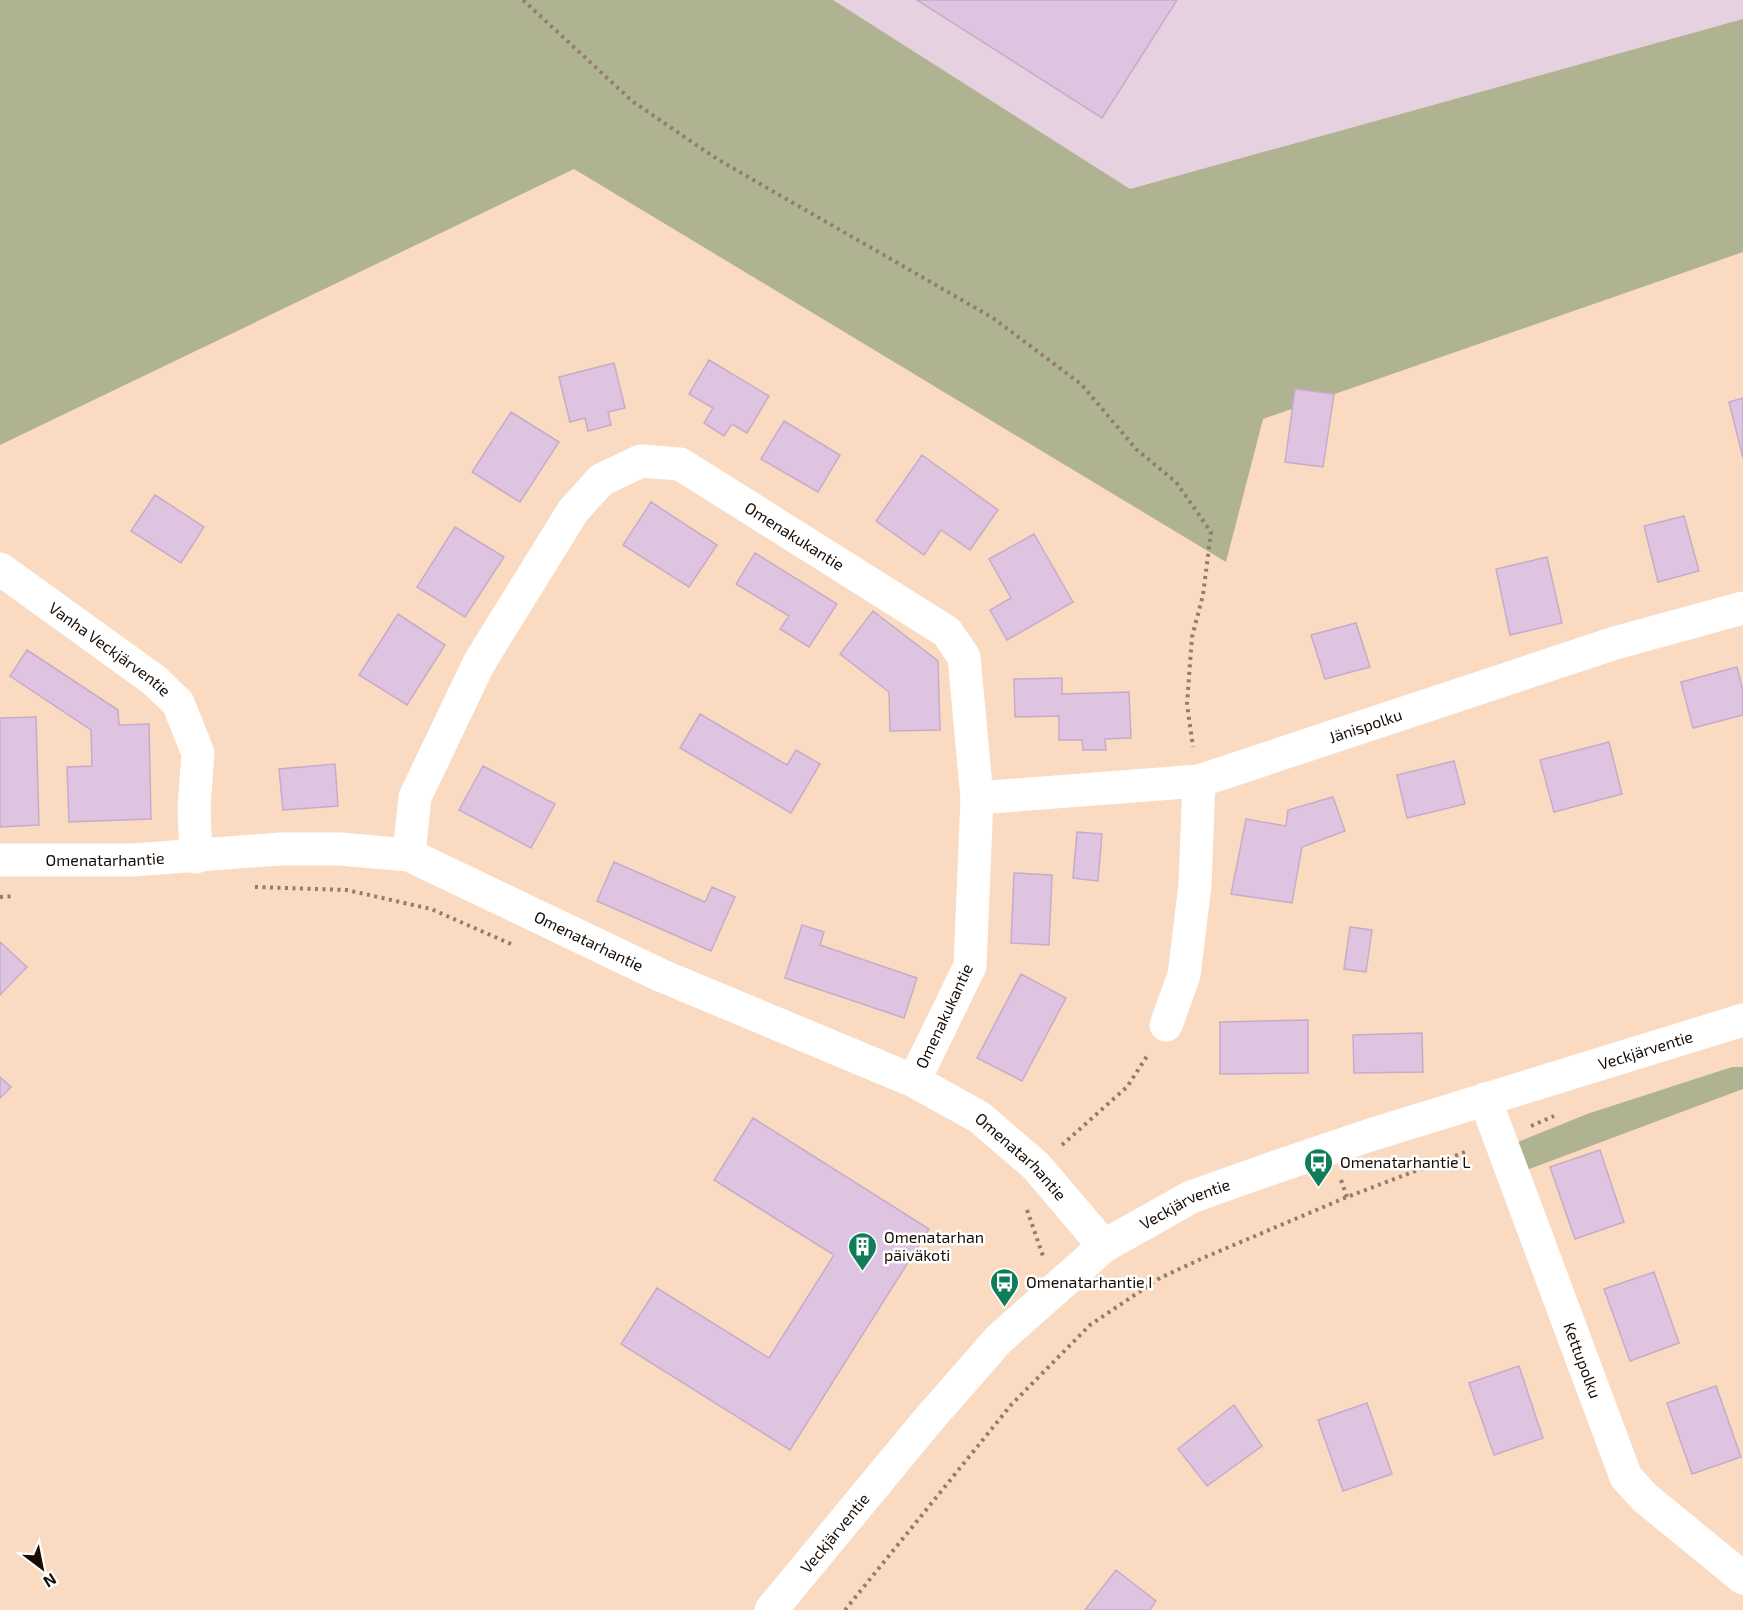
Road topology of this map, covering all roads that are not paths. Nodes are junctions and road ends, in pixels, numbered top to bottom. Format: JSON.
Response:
{"nodes":[{"id":1,"x":0,"y":569,"type":"edge"},
{"id":2,"x":1743,"y":608,"type":"edge"},
{"id":3,"x":1199,"y":781,"type":"junction"},
{"id":4,"x":977,"y":798,"type":"junction"},
{"id":5,"x":409,"y":855,"type":"junction"},
{"id":6,"x":196,"y":857,"type":"junction"},
{"id":7,"x":0,"y":860,"type":"edge"},
{"id":8,"x":1743,"y":1020,"type":"edge"},
{"id":9,"x":1166,"y":1025,"type":"road end"},
{"id":10,"x":914,"y":1081,"type":"junction"},
{"id":11,"x":1485,"y":1099,"type":"junction"},
{"id":12,"x":1104,"y":1246,"type":"junction"},
{"id":13,"x":1743,"y":1578,"type":"edge"},
{"id":14,"x":771,"y":1610,"type":"edge"}],
"edges":[{"from":1,"to":6,"type":"street","name":"Vanha Veckjärventie"},
{"from":2,"to":3,"type":"street","name":"Jänispolku"},
{"from":3,"to":4,"type":"street","name":"Jänispolku"},
{"from":3,"to":9,"type":"street"},
{"from":4,"to":5,"type":"street","name":"Omenakukantie"},
{"from":4,"to":10,"type":"street","name":"Omenakukantie"},
{"from":5,"to":6,"type":"street","name":"Omenatarhantie"},
{"from":5,"to":10,"type":"street","name":"Omenatarhantie"},
{"from":6,"to":7,"type":"street","name":"Omenatarhantie"},
{"from":8,"to":11,"type":"street","name":"Veckjärventie"},
{"from":10,"to":12,"type":"street","name":"Omenatarhantie"},
{"from":11,"to":12,"type":"street","name":"Veckjärventie"},
{"from":11,"to":13,"type":"street","name":"Kettupolku"},
{"from":12,"to":14,"type":"street","name":"Veckjärventie"}]}
